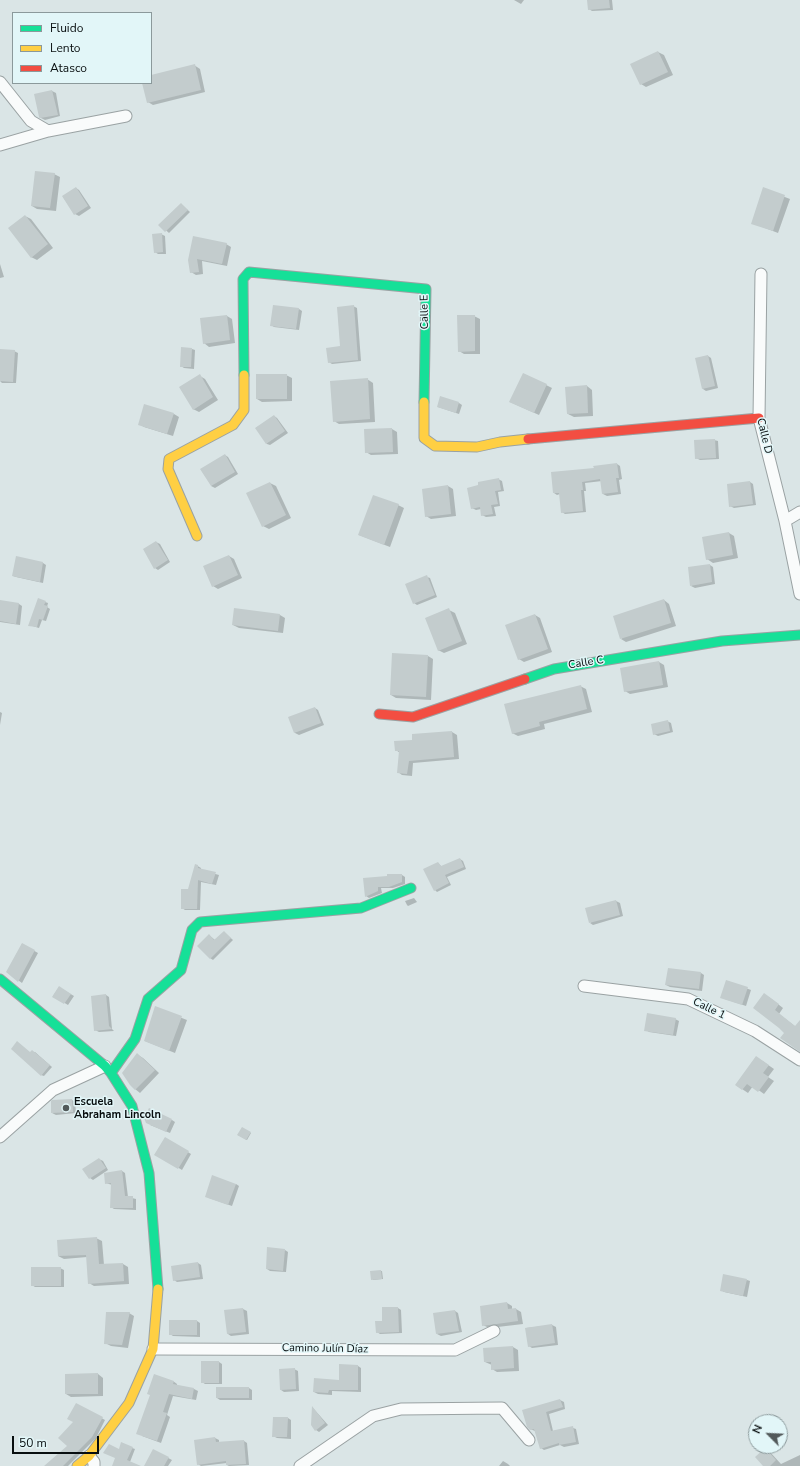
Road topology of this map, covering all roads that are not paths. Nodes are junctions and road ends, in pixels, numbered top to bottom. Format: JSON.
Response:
{"nodes":[{"id":1,"x":0,"y":82,"type":"edge"},
{"id":2,"x":126,"y":116,"type":"dead end"},
{"id":3,"x":48,"y":131,"type":"junction"},
{"id":4,"x":0,"y":145,"type":"edge"},
{"id":5,"x":761,"y":274,"type":"dead end"},
{"id":6,"x":759,"y":418,"type":"junction"},
{"id":7,"x":800,"y":512,"type":"edge"},
{"id":8,"x":785,"y":521,"type":"junction"},
{"id":9,"x":197,"y":536,"type":"dead end"},
{"id":10,"x":800,"y":594,"type":"edge"},
{"id":11,"x":800,"y":635,"type":"edge"},
{"id":12,"x":379,"y":714,"type":"dead end"},
{"id":13,"x":411,"y":888,"type":"dead end"},
{"id":14,"x":0,"y":979,"type":"edge"},
{"id":15,"x":584,"y":986,"type":"dead end"},
{"id":16,"x":800,"y":1060,"type":"edge"},
{"id":17,"x":108,"y":1070,"type":"junction"},
{"id":18,"x":0,"y":1137,"type":"edge"},
{"id":19,"x":494,"y":1331,"type":"dead end"},
{"id":20,"x":153,"y":1348,"type":"junction"},
{"id":21,"x":529,"y":1440,"type":"dead end"},
{"id":22,"x":88,"y":1456,"type":"junction"},
{"id":23,"x":77,"y":1466,"type":"edge"},
{"id":24,"x":94,"y":1466,"type":"edge"},
{"id":25,"x":300,"y":1466,"type":"edge"}],
"edges":[{"from":1,"to":3,"type":"street"},
{"from":2,"to":3,"type":"street"},
{"from":3,"to":4,"type":"street"},
{"from":5,"to":6,"type":"street","name":"Calle D"},
{"from":6,"to":8,"type":"street","name":"Calle D"},
{"from":6,"to":9,"type":"street","name":"Calle E"},
{"from":7,"to":8,"type":"street"},
{"from":8,"to":10,"type":"street","name":"Calle D"},
{"from":11,"to":12,"type":"street","name":"Calle C"},
{"from":13,"to":17,"type":"street"},
{"from":14,"to":17,"type":"street"},
{"from":15,"to":16,"type":"street","name":"Calle 1"},
{"from":17,"to":18,"type":"street"},
{"from":17,"to":20,"type":"street"},
{"from":19,"to":20,"type":"street","name":"Camino Julín Díaz"},
{"from":20,"to":22,"type":"street"},
{"from":21,"to":25,"type":"street"},
{"from":22,"to":23,"type":"street"},
{"from":22,"to":24,"type":"street"}]}
